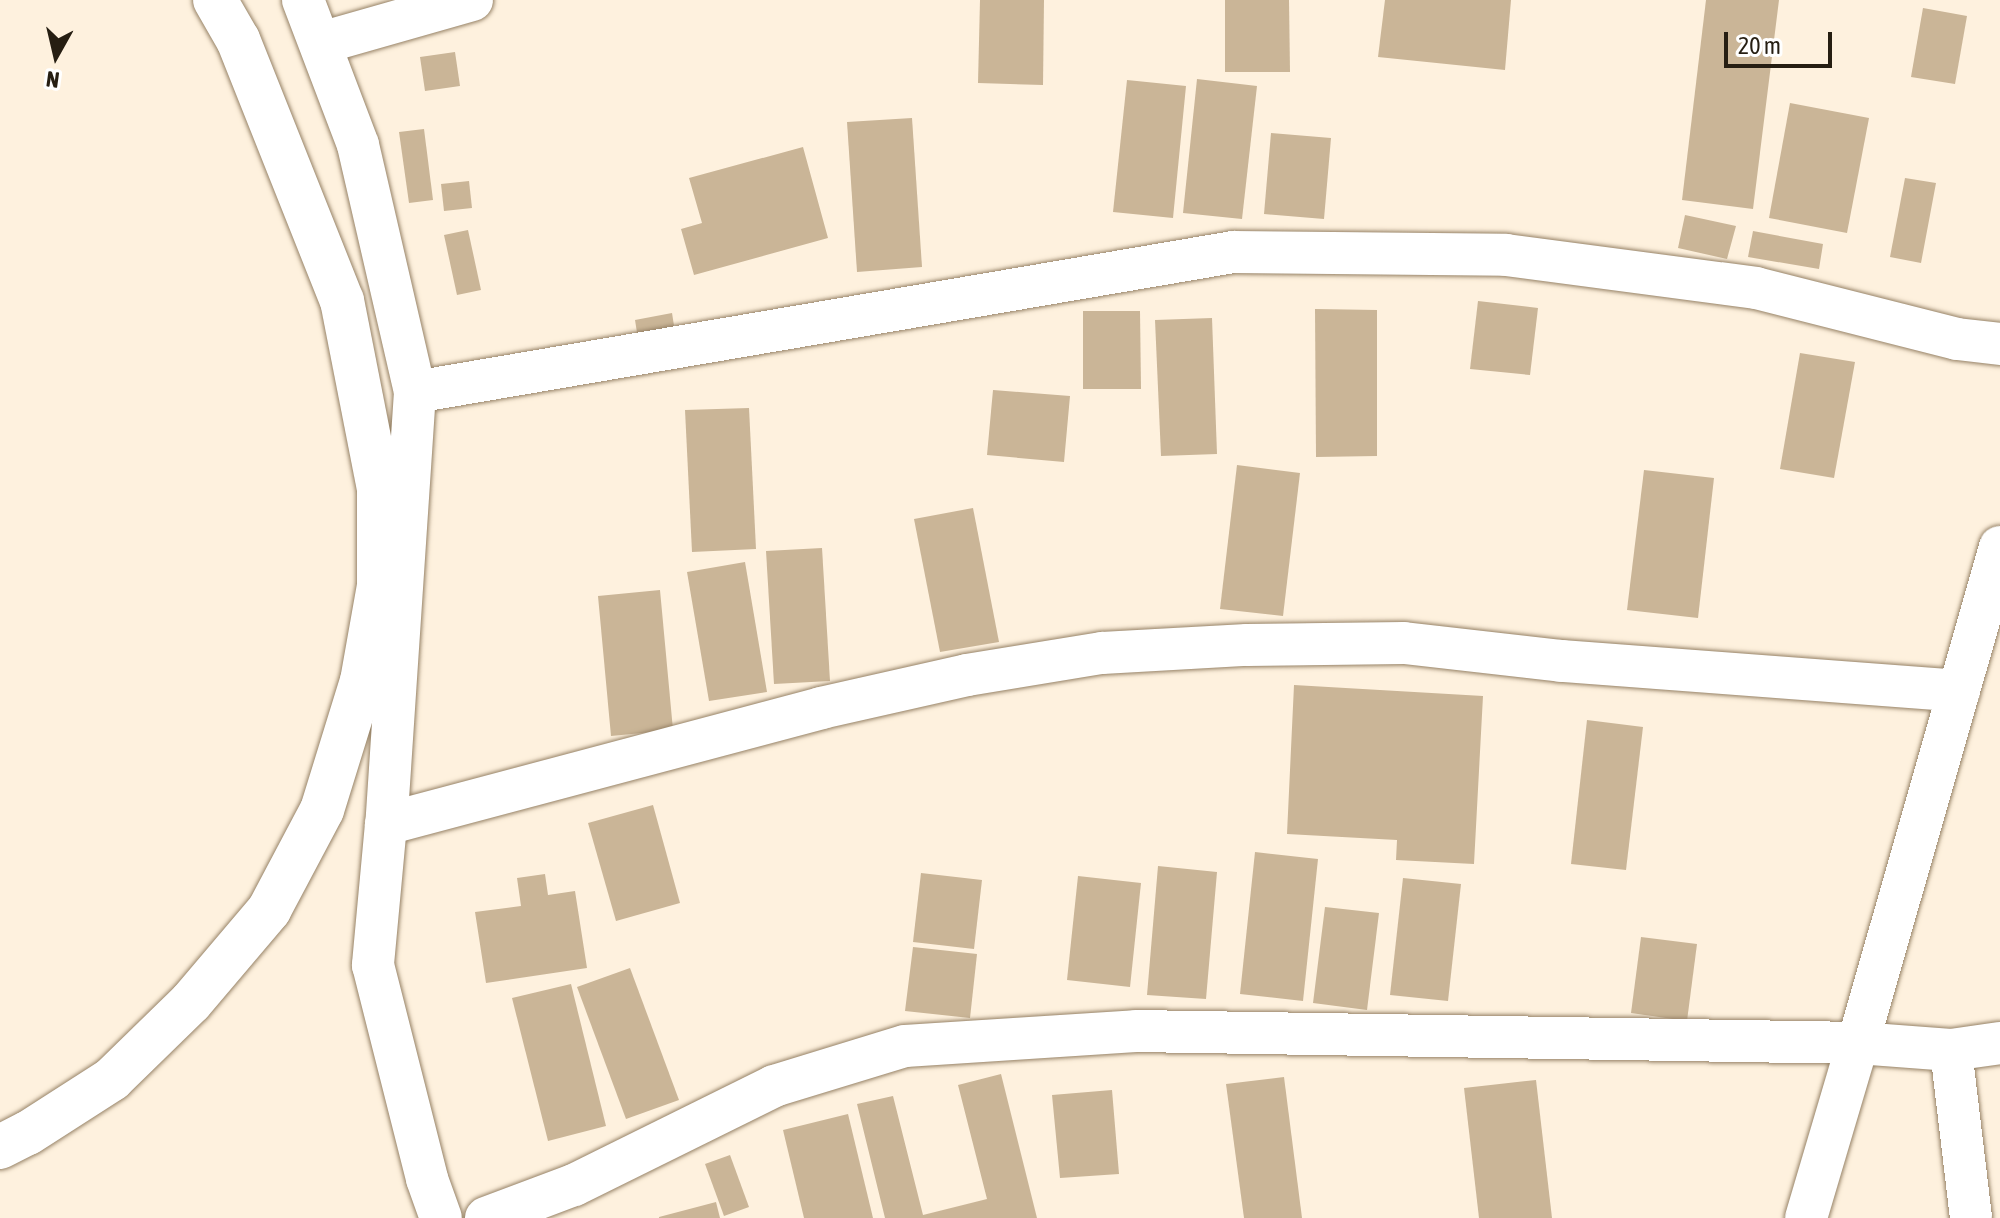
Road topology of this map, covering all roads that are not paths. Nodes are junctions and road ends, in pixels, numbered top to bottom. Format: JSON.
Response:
{"nodes":[{"id":1,"x":215,"y":0,"type":"edge"},
{"id":2,"x":303,"y":0,"type":"edge"},
{"id":3,"x":472,"y":0,"type":"edge"},
{"id":4,"x":321,"y":43,"type":"junction"},
{"id":5,"x":2000,"y":344,"type":"edge"},
{"id":6,"x":415,"y":392,"type":"junction"},
{"id":7,"x":2000,"y":547,"type":"edge"},
{"id":8,"x":1959,"y":691,"type":"junction"},
{"id":9,"x":386,"y":824,"type":"junction"},
{"id":10,"x":1858,"y":1043,"type":"junction"},
{"id":11,"x":2000,"y":1043,"type":"edge"},
{"id":12,"x":1951,"y":1050,"type":"junction"},
{"id":13,"x":0,"y":1147,"type":"edge"},
{"id":14,"x":441,"y":1218,"type":"edge"},
{"id":15,"x":486,"y":1218,"type":"edge"},
{"id":16,"x":1806,"y":1218,"type":"edge"},
{"id":17,"x":1971,"y":1218,"type":"edge"}],
"edges":[{"from":1,"to":13,"type":"highway"},
{"from":2,"to":4,"type":"street"},
{"from":3,"to":4,"type":"street"},
{"from":4,"to":6,"type":"street"},
{"from":5,"to":6,"type":"street"},
{"from":6,"to":9,"type":"street"},
{"from":7,"to":8,"type":"street"},
{"from":8,"to":9,"type":"street"},
{"from":8,"to":10,"type":"street"},
{"from":9,"to":14,"type":"street"},
{"from":10,"to":12,"type":"street"},
{"from":10,"to":15,"type":"street"},
{"from":10,"to":16,"type":"street"},
{"from":11,"to":12,"type":"street"},
{"from":12,"to":17,"type":"street"}]}
